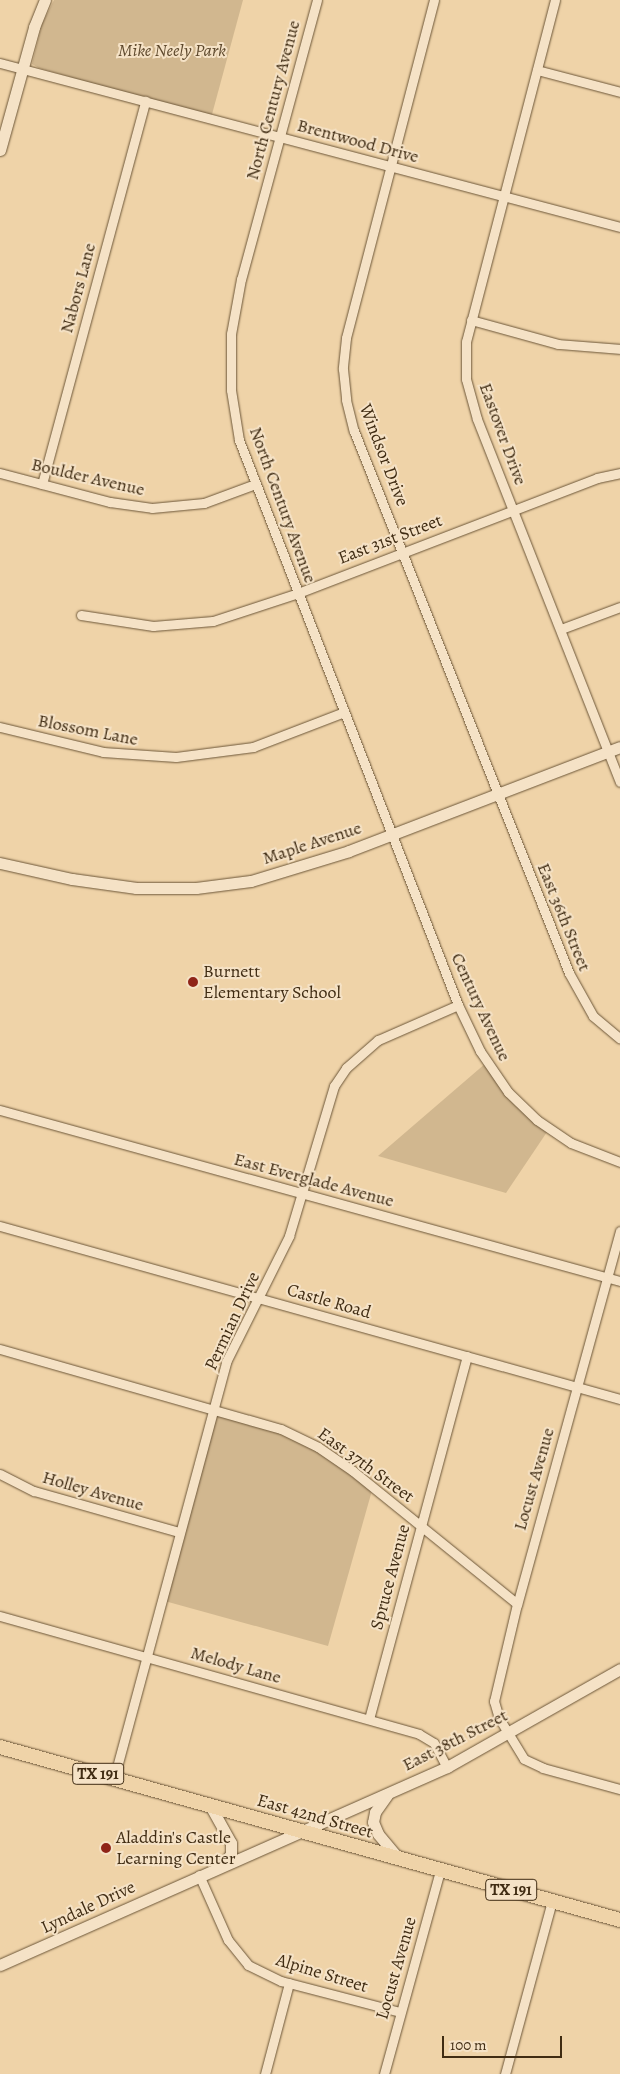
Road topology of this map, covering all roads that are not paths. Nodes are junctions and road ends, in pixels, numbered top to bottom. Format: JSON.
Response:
{"nodes":[{"id":1,"x":45,"y":0,"type":"edge"},
{"id":2,"x":317,"y":0,"type":"edge"},
{"id":3,"x":434,"y":0,"type":"edge"},
{"id":4,"x":555,"y":0,"type":"edge"},
{"id":5,"x":0,"y":63,"type":"edge"},
{"id":6,"x":22,"y":69,"type":"junction"},
{"id":7,"x":537,"y":70,"type":"junction"},
{"id":8,"x":620,"y":92,"type":"edge"},
{"id":9,"x":145,"y":101,"type":"junction"},
{"id":10,"x":280,"y":136,"type":"junction"},
{"id":11,"x":0,"y":150,"type":"edge"},
{"id":12,"x":389,"y":165,"type":"junction"},
{"id":13,"x":503,"y":198,"type":"junction"},
{"id":14,"x":620,"y":227,"type":"edge"},
{"id":15,"x":471,"y":320,"type":"junction"},
{"id":16,"x":620,"y":349,"type":"edge"},
{"id":17,"x":0,"y":473,"type":"edge"},
{"id":18,"x":620,"y":474,"type":"edge"},
{"id":19,"x":42,"y":484,"type":"junction"},
{"id":20,"x":255,"y":484,"type":"junction"},
{"id":21,"x":514,"y":509,"type":"junction"},
{"id":22,"x":404,"y":552,"type":"junction"},
{"id":23,"x":298,"y":593,"type":"junction"},
{"id":24,"x":620,"y":608,"type":"edge"},
{"id":25,"x":81,"y":615,"type":"dead end"},
{"id":26,"x":560,"y":629,"type":"junction"},
{"id":27,"x":344,"y":712,"type":"junction"},
{"id":28,"x":0,"y":727,"type":"edge"},
{"id":29,"x":620,"y":747,"type":"edge"},
{"id":30,"x":608,"y":751,"type":"junction"},
{"id":31,"x":620,"y":782,"type":"edge"},
{"id":32,"x":498,"y":793,"type":"junction"},
{"id":33,"x":392,"y":835,"type":"junction"},
{"id":34,"x":0,"y":863,"type":"edge"},
{"id":35,"x":458,"y":1005,"type":"junction"},
{"id":36,"x":620,"y":1039,"type":"edge"},
{"id":37,"x":0,"y":1110,"type":"edge"},
{"id":38,"x":620,"y":1162,"type":"edge"},
{"id":39,"x":300,"y":1193,"type":"junction"},
{"id":40,"x":0,"y":1226,"type":"edge"},
{"id":41,"x":620,"y":1231,"type":"edge"},
{"id":42,"x":607,"y":1277,"type":"junction"},
{"id":43,"x":620,"y":1281,"type":"edge"},
{"id":44,"x":259,"y":1299,"type":"junction"},
{"id":45,"x":0,"y":1349,"type":"edge"},
{"id":46,"x":467,"y":1356,"type":"junction"},
{"id":47,"x":577,"y":1387,"type":"junction"},
{"id":48,"x":620,"y":1399,"type":"edge"},
{"id":49,"x":213,"y":1408,"type":"junction"},
{"id":50,"x":0,"y":1474,"type":"edge"},
{"id":51,"x":421,"y":1526,"type":"junction"},
{"id":52,"x":180,"y":1532,"type":"junction"},
{"id":53,"x":517,"y":1604,"type":"junction"},
{"id":54,"x":0,"y":1616,"type":"edge"},
{"id":55,"x":146,"y":1657,"type":"junction"},
{"id":56,"x":620,"y":1669,"type":"edge"},
{"id":57,"x":369,"y":1719,"type":"junction"},
{"id":58,"x":508,"y":1734,"type":"junction"},
{"id":59,"x":0,"y":1747,"type":"edge"},
{"id":60,"x":447,"y":1767,"type":"junction"},
{"id":61,"x":114,"y":1778,"type":"junction"},
{"id":62,"x":620,"y":1789,"type":"edge"},
{"id":63,"x":388,"y":1794,"type":"junction"},
{"id":64,"x":211,"y":1807,"type":"junction"},
{"id":65,"x":302,"y":1833,"type":"junction"},
{"id":66,"x":399,"y":1860,"type":"junction"},
{"id":67,"x":223,"y":1864,"type":"junction"},
{"id":68,"x":440,"y":1870,"type":"junction"},
{"id":69,"x":199,"y":1875,"type":"junction"},
{"id":70,"x":552,"y":1901,"type":"junction"},
{"id":71,"x":620,"y":1920,"type":"edge"},
{"id":72,"x":0,"y":1965,"type":"edge"},
{"id":73,"x":289,"y":1983,"type":"junction"},
{"id":74,"x":400,"y":2012,"type":"junction"},
{"id":75,"x":266,"y":2074,"type":"edge"},
{"id":76,"x":384,"y":2074,"type":"edge"},
{"id":77,"x":505,"y":2074,"type":"edge"}],
"edges":[{"from":1,"to":6,"type":"street"},
{"from":2,"to":10,"type":"street","name":"North Century Avenue"},
{"from":3,"to":12,"type":"street","name":"Windsor Drive"},
{"from":4,"to":7,"type":"street","name":"Eastover Drive"},
{"from":5,"to":6,"type":"street","name":"Brentwood Drive"},
{"from":6,"to":9,"type":"street","name":"Brentwood Drive"},
{"from":6,"to":11,"type":"street"},
{"from":7,"to":8,"type":"street"},
{"from":7,"to":13,"type":"street","name":"Eastover Drive"},
{"from":9,"to":10,"type":"street","name":"Brentwood Drive"},
{"from":9,"to":19,"type":"street","name":"Nabors Lane"},
{"from":10,"to":12,"type":"street","name":"Brentwood Drive"},
{"from":10,"to":20,"type":"street","name":"North Century Avenue"},
{"from":12,"to":13,"type":"street","name":"Brentwood Drive"},
{"from":12,"to":22,"type":"street","name":"Windsor Drive"},
{"from":13,"to":14,"type":"street","name":"Brentwood Drive"},
{"from":13,"to":15,"type":"street","name":"Eastover Drive"},
{"from":15,"to":16,"type":"street"},
{"from":15,"to":21,"type":"street","name":"Eastover Drive"},
{"from":17,"to":19,"type":"street","name":"Boulder Avenue"},
{"from":18,"to":21,"type":"street","name":"East 31st Street"},
{"from":19,"to":20,"type":"street","name":"Boulder Avenue"},
{"from":20,"to":23,"type":"street","name":"North Century Avenue"},
{"from":21,"to":22,"type":"street","name":"East 31st Street"},
{"from":21,"to":26,"type":"street","name":"Eastover Drive"},
{"from":22,"to":23,"type":"street","name":"East 31st Street"},
{"from":22,"to":32,"type":"street","name":"Windsor Drive"},
{"from":23,"to":25,"type":"street","name":"East 31st Street"},
{"from":23,"to":27,"type":"street","name":"North Century Avenue"},
{"from":24,"to":26,"type":"street"},
{"from":26,"to":30,"type":"street","name":"Eastover Drive"},
{"from":27,"to":28,"type":"street","name":"Blossom Lane"},
{"from":27,"to":33,"type":"street","name":"North Century Avenue"},
{"from":29,"to":30,"type":"street","name":"Maple Avenue"},
{"from":30,"to":31,"type":"street","name":"Eastover Drive"},
{"from":30,"to":32,"type":"street","name":"Maple Avenue"},
{"from":32,"to":33,"type":"street","name":"Maple Avenue"},
{"from":32,"to":36,"type":"street","name":"East 36th Street"},
{"from":33,"to":34,"type":"street","name":"Maple Avenue"},
{"from":33,"to":35,"type":"street","name":"Century Avenue"},
{"from":35,"to":38,"type":"street","name":"Century Avenue"},
{"from":35,"to":39,"type":"street","name":"Permian Drive"},
{"from":37,"to":39,"type":"street","name":"East Everglade Avenue"},
{"from":39,"to":42,"type":"street","name":"East Everglade Avenue"},
{"from":39,"to":44,"type":"street","name":"Permian Drive"},
{"from":40,"to":44,"type":"street","name":"Castle Road"},
{"from":41,"to":42,"type":"street","name":"Locust Avenue"},
{"from":42,"to":43,"type":"street","name":"East Everglade Avenue"},
{"from":42,"to":47,"type":"street","name":"Locust Avenue"},
{"from":44,"to":46,"type":"street","name":"Castle Road"},
{"from":44,"to":49,"type":"street","name":"Permian Drive"},
{"from":45,"to":49,"type":"street","name":"East 37th Street"},
{"from":46,"to":47,"type":"street","name":"Castle Road"},
{"from":46,"to":51,"type":"street","name":"Spruce Avenue"},
{"from":47,"to":48,"type":"street","name":"Castle Road"},
{"from":47,"to":53,"type":"street","name":"Locust Avenue"},
{"from":49,"to":51,"type":"street","name":"East 37th Street"},
{"from":49,"to":52,"type":"street","name":"Permian Drive"},
{"from":50,"to":52,"type":"street","name":"Holley Avenue"},
{"from":51,"to":53,"type":"street","name":"East 37th Street"},
{"from":51,"to":57,"type":"street","name":"Spruce Avenue"},
{"from":52,"to":55,"type":"street","name":"Permian Drive"},
{"from":53,"to":58,"type":"street","name":"Locust Avenue"},
{"from":54,"to":55,"type":"street","name":"Melody Lane"},
{"from":55,"to":57,"type":"street","name":"Melody Lane"},
{"from":55,"to":61,"type":"street","name":"Permian Drive"},
{"from":56,"to":58,"type":"street","name":"East 38th Street"},
{"from":57,"to":60,"type":"street","name":"Melody Lane"},
{"from":58,"to":60,"type":"street","name":"East 38th Street"},
{"from":58,"to":62,"type":"street"},
{"from":59,"to":61,"type":"highway","name":"East 42nd Street","number":"TX 191"},
{"from":60,"to":63,"type":"street","name":"East 38th Street"},
{"from":61,"to":64,"type":"highway","name":"East 42nd Street","number":"TX 191"},
{"from":63,"to":65,"type":"street","name":"East 38th Street"},
{"from":63,"to":66,"type":"street"},
{"from":64,"to":65,"type":"highway","name":"East 42nd Street","number":"TX 191"},
{"from":64,"to":67,"type":"street"},
{"from":65,"to":66,"type":"highway","name":"East 42nd Street","number":"TX 191"},
{"from":65,"to":67,"type":"street","name":"Lyndale Drive"},
{"from":66,"to":68,"type":"highway","name":"East 42nd Street","number":"TX 191"},
{"from":67,"to":69,"type":"street","name":"Lyndale Drive"},
{"from":68,"to":70,"type":"highway","name":"East 42nd Street","number":"TX 191"},
{"from":68,"to":74,"type":"street","name":"Locust Avenue"},
{"from":69,"to":72,"type":"street","name":"Lyndale Drive"},
{"from":69,"to":73,"type":"street","name":"Alpine Street"},
{"from":70,"to":71,"type":"highway","name":"East 42nd Street","number":"TX 191"},
{"from":70,"to":77,"type":"street"},
{"from":73,"to":74,"type":"street","name":"Alpine Street"},
{"from":73,"to":75,"type":"street"},
{"from":74,"to":76,"type":"street","name":"Locust Avenue"}]}
